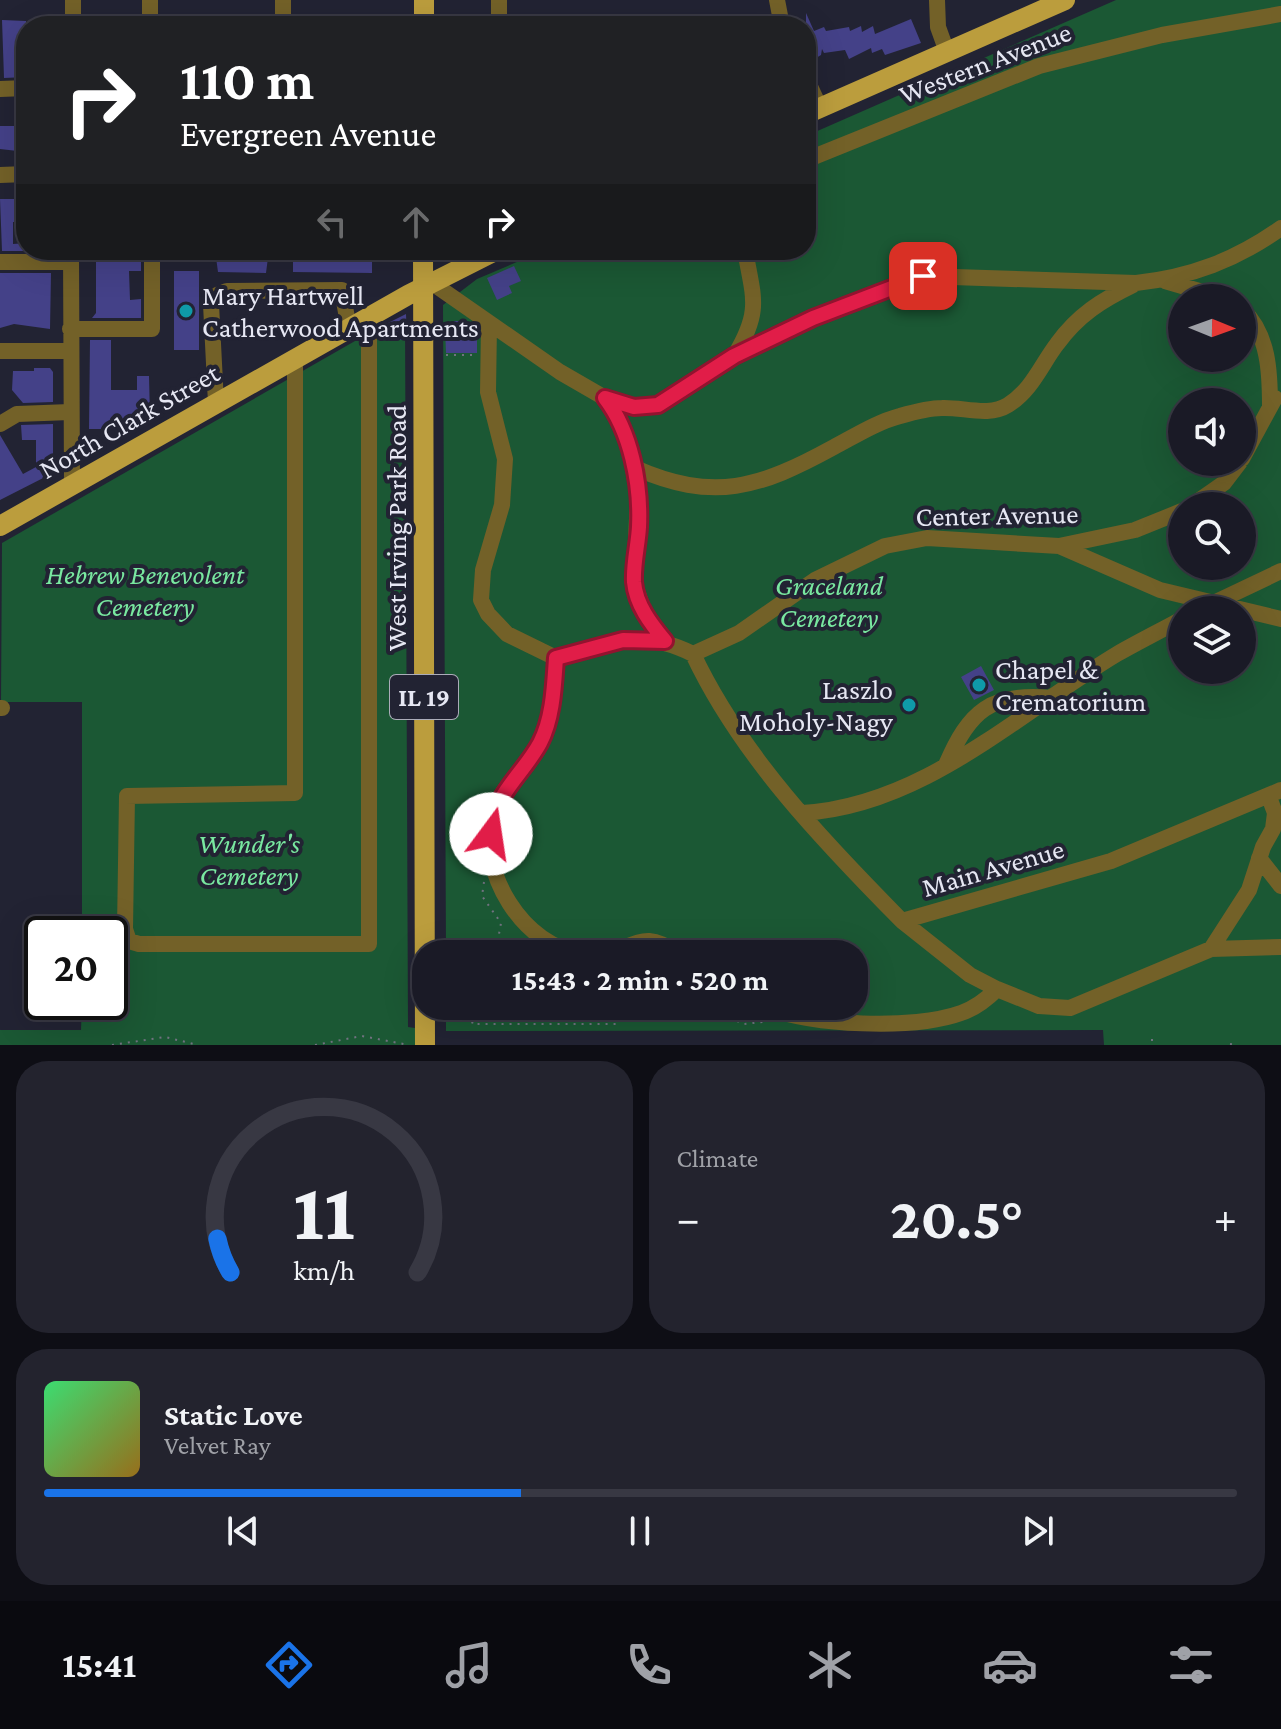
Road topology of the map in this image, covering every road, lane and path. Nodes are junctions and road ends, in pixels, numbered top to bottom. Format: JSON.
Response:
{"nodes":[{"id":1,"x":937,"y":0,"type":"edge"},
{"id":2,"x":1065,"y":0,"type":"edge"},
{"id":3,"x":1281,"y":14,"type":"edge"},
{"id":4,"x":947,"y":52,"type":"junction"},
{"id":5,"x":816,"y":110,"type":"edge"},
{"id":6,"x":816,"y":156,"type":"edge"},
{"id":7,"x":1281,"y":228,"type":"edge"},
{"id":8,"x":24,"y":260,"type":"edge"},
{"id":9,"x":71,"y":260,"type":"edge"},
{"id":10,"x":152,"y":260,"type":"edge"},
{"id":11,"x":424,"y":260,"type":"edge"},
{"id":12,"x":475,"y":260,"type":"edge"},
{"id":13,"x":747,"y":260,"type":"edge"},
{"id":14,"x":0,"y":262,"type":"edge"},
{"id":15,"x":1164,"y":280,"type":"junction"},
{"id":16,"x":426,"y":282,"type":"junction"},
{"id":17,"x":1136,"y":283,"type":"junction"},
{"id":18,"x":1177,"y":284,"type":"edge"},
{"id":19,"x":369,"y":317,"type":"junction"},
{"id":20,"x":489,"y":325,"type":"junction"},
{"id":21,"x":1256,"y":325,"type":"edge"},
{"id":22,"x":70,"y":329,"type":"junction"},
{"id":23,"x":349,"y":329,"type":"junction"},
{"id":24,"x":0,"y":351,"type":"edge"},
{"id":25,"x":70,"y":351,"type":"junction"},
{"id":26,"x":446,"y":355,"type":"dead end"},
{"id":27,"x":478,"y":355,"type":"dead end"},
{"id":28,"x":734,"y":356,"type":"junction"},
{"id":29,"x":295,"y":359,"type":"junction"},
{"id":30,"x":1281,"y":387,"type":"edge"},
{"id":31,"x":605,"y":398,"type":"junction"},
{"id":32,"x":216,"y":403,"type":"junction"},
{"id":33,"x":1270,"y":407,"type":"junction"},
{"id":34,"x":70,"y":412,"type":"junction"},
{"id":35,"x":0,"y":424,"type":"edge"},
{"id":36,"x":1256,"y":433,"type":"edge"},
{"id":37,"x":633,"y":467,"type":"junction"},
{"id":38,"x":1229,"y":476,"type":"edge"},
{"id":39,"x":72,"y":485,"type":"junction"},
{"id":40,"x":1211,"y":492,"type":"edge"},
{"id":41,"x":1168,"y":517,"type":"edge"},
{"id":42,"x":0,"y":526,"type":"edge"},
{"id":43,"x":1059,"y":546,"type":"junction"},
{"id":44,"x":1281,"y":571,"type":"edge"},
{"id":45,"x":1193,"y":596,"type":"edge"},
{"id":46,"x":1226,"y":596,"type":"edge"},
{"id":47,"x":1256,"y":612,"type":"edge"},
{"id":48,"x":1281,"y":619,"type":"edge"},
{"id":49,"x":1168,"y":627,"type":"edge"},
{"id":50,"x":665,"y":641,"type":"junction"},
{"id":51,"x":693,"y":654,"type":"junction"},
{"id":52,"x":556,"y":658,"type":"junction"},
{"id":53,"x":1051,"y":698,"type":"junction"},
{"id":54,"x":946,"y":765,"type":"junction"},
{"id":55,"x":1275,"y":794,"type":"edge"},
{"id":56,"x":802,"y":813,"type":"junction"},
{"id":57,"x":1278,"y":824,"type":"edge"},
{"id":58,"x":1259,"y":858,"type":"junction"},
{"id":59,"x":495,"y":870,"type":"junction"},
{"id":60,"x":1281,"y":886,"type":"edge"},
{"id":61,"x":902,"y":921,"type":"junction"},
{"id":62,"x":497,"y":940,"type":"edge"},
{"id":63,"x":547,"y":940,"type":"edge"},
{"id":64,"x":1281,"y":947,"type":"edge"},
{"id":65,"x":1211,"y":949,"type":"junction"},
{"id":66,"x":997,"y":989,"type":"junction"},
{"id":67,"x":473,"y":1020,"type":"edge"},
{"id":68,"x":617,"y":1020,"type":"edge"},
{"id":69,"x":734,"y":1020,"type":"edge"},
{"id":70,"x":767,"y":1020,"type":"edge"},
{"id":71,"x":815,"y":1020,"type":"edge"},
{"id":72,"x":1152,"y":1039,"type":"dead end"},
{"id":73,"x":1230,"y":1044,"type":"edge"},
{"id":74,"x":112,"y":1045,"type":"edge"},
{"id":75,"x":198,"y":1045,"type":"edge"},
{"id":76,"x":315,"y":1045,"type":"edge"},
{"id":77,"x":411,"y":1045,"type":"edge"},
{"id":78,"x":425,"y":1045,"type":"edge"},
{"id":79,"x":1152,"y":1045,"type":"edge"},
{"id":80,"x":1237,"y":1045,"type":"edge"}],
"edges":[{"from":1,"to":4,"type":"street"},
{"from":2,"to":4,"type":"main road"},
{"from":3,"to":6,"type":"street","name":"Western Avenue"},
{"from":4,"to":5,"type":"main road"},
{"from":7,"to":15,"type":"street"},
{"from":8,"to":14,"type":"street"},
{"from":9,"to":22,"type":"street"},
{"from":10,"to":22,"type":"street"},
{"from":11,"to":16,"type":"main road","name":"West Irving Park Road","number":"IL 19"},
{"from":12,"to":16,"type":"main road","name":"North Clark Street"},
{"from":13,"to":28,"type":"street"},
{"from":15,"to":17,"type":"street"},
{"from":15,"to":18,"type":"street"},
{"from":16,"to":19,"type":"main road","name":"North Clark Street"},
{"from":16,"to":20,"type":"street"},
{"from":16,"to":78,"type":"main road","name":"West Irving Park Road","number":"IL 19"},
{"from":17,"to":28,"type":"street"},
{"from":17,"to":37,"type":"street"},
{"from":19,"to":23,"type":"main road","name":"North Clark Street"},
{"from":19,"to":29,"type":"street"},
{"from":20,"to":31,"type":"street"},
{"from":20,"to":52,"type":"street"},
{"from":21,"to":33,"type":"street"},
{"from":22,"to":25,"type":"street"},
{"from":23,"to":29,"type":"main road","name":"North Clark Street"},
{"from":23,"to":32,"type":"street"},
{"from":24,"to":25,"type":"street"},
{"from":25,"to":34,"type":"street"},
{"from":26,"to":27,"type":"path"},
{"from":28,"to":31,"type":"street"},
{"from":29,"to":32,"type":"main road","name":"North Clark Street"},
{"from":30,"to":33,"type":"street"},
{"from":31,"to":37,"type":"street"},
{"from":32,"to":39,"type":"main road","name":"North Clark Street"},
{"from":33,"to":36,"type":"street"},
{"from":34,"to":35,"type":"street"},
{"from":34,"to":39,"type":"street"},
{"from":37,"to":50,"type":"street"},
{"from":38,"to":40,"type":"street"},
{"from":39,"to":42,"type":"main road","name":"North Clark Street"},
{"from":41,"to":43,"type":"street","name":"Center Avenue"},
{"from":43,"to":45,"type":"street"},
{"from":43,"to":51,"type":"street","name":"Center Avenue"},
{"from":44,"to":46,"type":"street"},
{"from":47,"to":48,"type":"street"},
{"from":49,"to":53,"type":"street"},
{"from":50,"to":51,"type":"street"},
{"from":50,"to":52,"type":"street"},
{"from":51,"to":56,"type":"street","name":"Main Avenue"},
{"from":52,"to":59,"type":"street"},
{"from":53,"to":54,"type":"street"},
{"from":53,"to":54,"type":"street"},
{"from":54,"to":56,"type":"street"},
{"from":55,"to":57,"type":"street"},
{"from":55,"to":61,"type":"street","name":"Main Avenue"},
{"from":56,"to":61,"type":"street","name":"Main Avenue"},
{"from":57,"to":58,"type":"street"},
{"from":58,"to":60,"type":"street"},
{"from":58,"to":65,"type":"street"},
{"from":59,"to":62,"type":"path"},
{"from":59,"to":63,"type":"street"},
{"from":61,"to":66,"type":"street"},
{"from":64,"to":65,"type":"street"},
{"from":65,"to":66,"type":"street"},
{"from":66,"to":71,"type":"street"},
{"from":67,"to":68,"type":"path"},
{"from":69,"to":70,"type":"path"},
{"from":72,"to":79,"type":"path"},
{"from":73,"to":80,"type":"path"},
{"from":74,"to":75,"type":"path"},
{"from":76,"to":77,"type":"path"}]}
